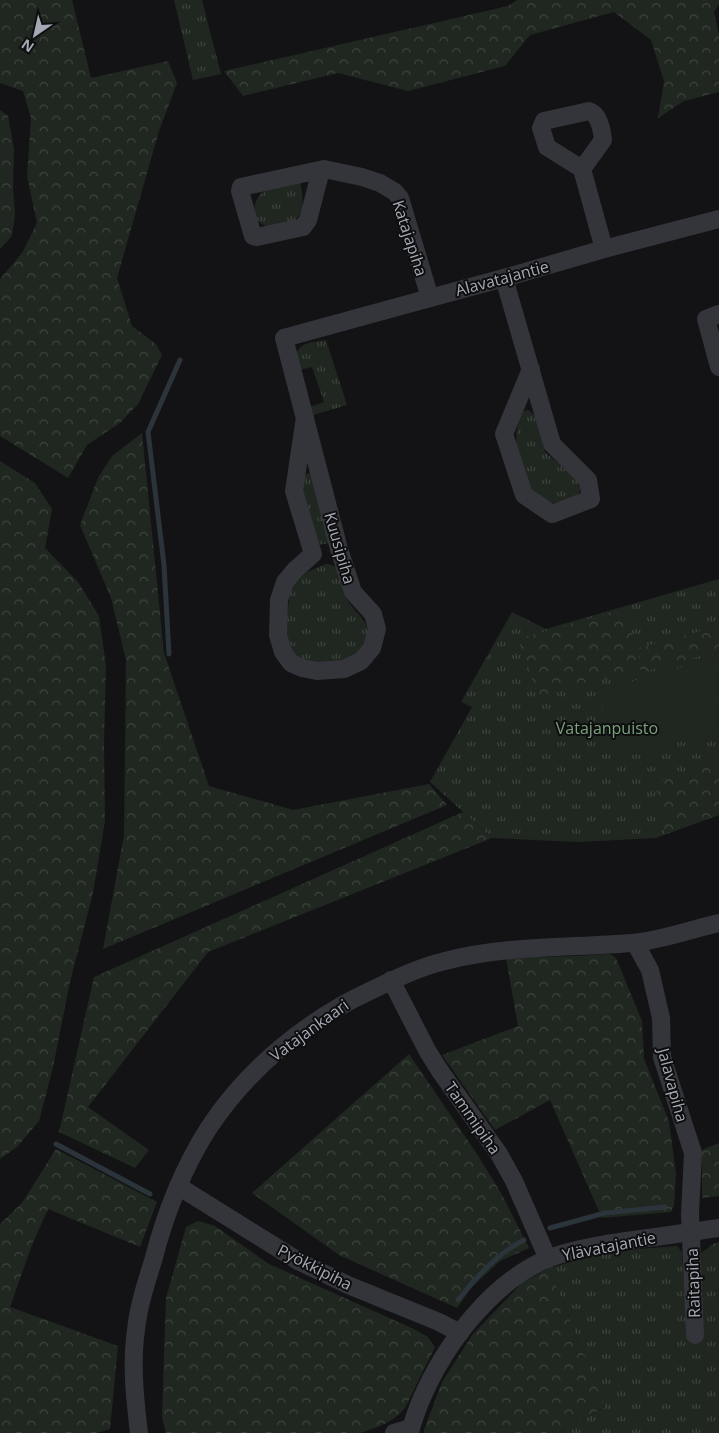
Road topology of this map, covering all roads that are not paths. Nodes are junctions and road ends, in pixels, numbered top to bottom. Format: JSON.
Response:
{"nodes":[{"id":1,"x":324,"y":169,"type":"junction"},
{"id":2,"x":582,"y":169,"type":"dead end"},
{"id":3,"x":719,"y":219,"type":"edge"},
{"id":4,"x":604,"y":249,"type":"junction"},
{"id":5,"x":504,"y":278,"type":"junction"},
{"id":6,"x":430,"y":298,"type":"junction"},
{"id":7,"x":719,"y":314,"type":"edge"},
{"id":8,"x":284,"y":338,"type":"joint"},
{"id":9,"x":719,"y":367,"type":"edge"},
{"id":10,"x":531,"y":369,"type":"junction"},
{"id":11,"x":305,"y":417,"type":"junction"},
{"id":12,"x":339,"y":549,"type":"junction"},
{"id":13,"x":313,"y":554,"type":"junction"},
{"id":14,"x":719,"y":923,"type":"edge"},
{"id":15,"x":634,"y":943,"type":"junction"},
{"id":16,"x":391,"y":980,"type":"junction"},
{"id":17,"x":178,"y":1186,"type":"junction"},
{"id":18,"x":719,"y":1228,"type":"edge"},
{"id":19,"x":691,"y":1232,"type":"junction"},
{"id":20,"x":548,"y":1258,"type":"junction"},
{"id":21,"x":460,"y":1333,"type":"junction"},
{"id":22,"x":695,"y":1335,"type":"dead end"},
{"id":23,"x":405,"y":1431,"type":"edge"},
{"id":24,"x":139,"y":1433,"type":"edge"}],
"edges":[{"from":1,"to":1,"type":"street","name":"Katajapiha"},
{"from":1,"to":6,"type":"street","name":"Katajapiha"},
{"from":2,"to":4,"type":"street"},
{"from":3,"to":4,"type":"street","name":"Alavatajantie"},
{"from":4,"to":5,"type":"street","name":"Alavatajantie"},
{"from":5,"to":6,"type":"street","name":"Alavatajantie"},
{"from":5,"to":10,"type":"street"},
{"from":6,"to":8,"type":"street","name":"Alavatajantie"},
{"from":7,"to":9,"type":"street"},
{"from":8,"to":11,"type":"street","name":"Kuusipiha"},
{"from":10,"to":10,"type":"street"},
{"from":11,"to":12,"type":"street","name":"Kuusipiha"},
{"from":11,"to":13,"type":"street","name":"Kuusipiha"},
{"from":12,"to":13,"type":"street"},
{"from":12,"to":13,"type":"street","name":"Kuusipiha"},
{"from":14,"to":15,"type":"street","name":"Vatajankaari"},
{"from":15,"to":16,"type":"street","name":"Vatajankaari"},
{"from":15,"to":19,"type":"street","name":"Jalavapiha"},
{"from":16,"to":17,"type":"street","name":"Vatajankaari"},
{"from":16,"to":20,"type":"street","name":"Tammipiha"},
{"from":17,"to":21,"type":"street","name":"Pyökkipiha"},
{"from":17,"to":24,"type":"street","name":"Vatajankaari"},
{"from":18,"to":19,"type":"street","name":"Ylävatajantie"},
{"from":19,"to":20,"type":"street","name":"Ylävatajantie"},
{"from":19,"to":22,"type":"street","name":"Raitapiha"},
{"from":20,"to":21,"type":"street","name":"Ylävatajantie"},
{"from":21,"to":23,"type":"street","name":"Ylävatajantie"}]}
